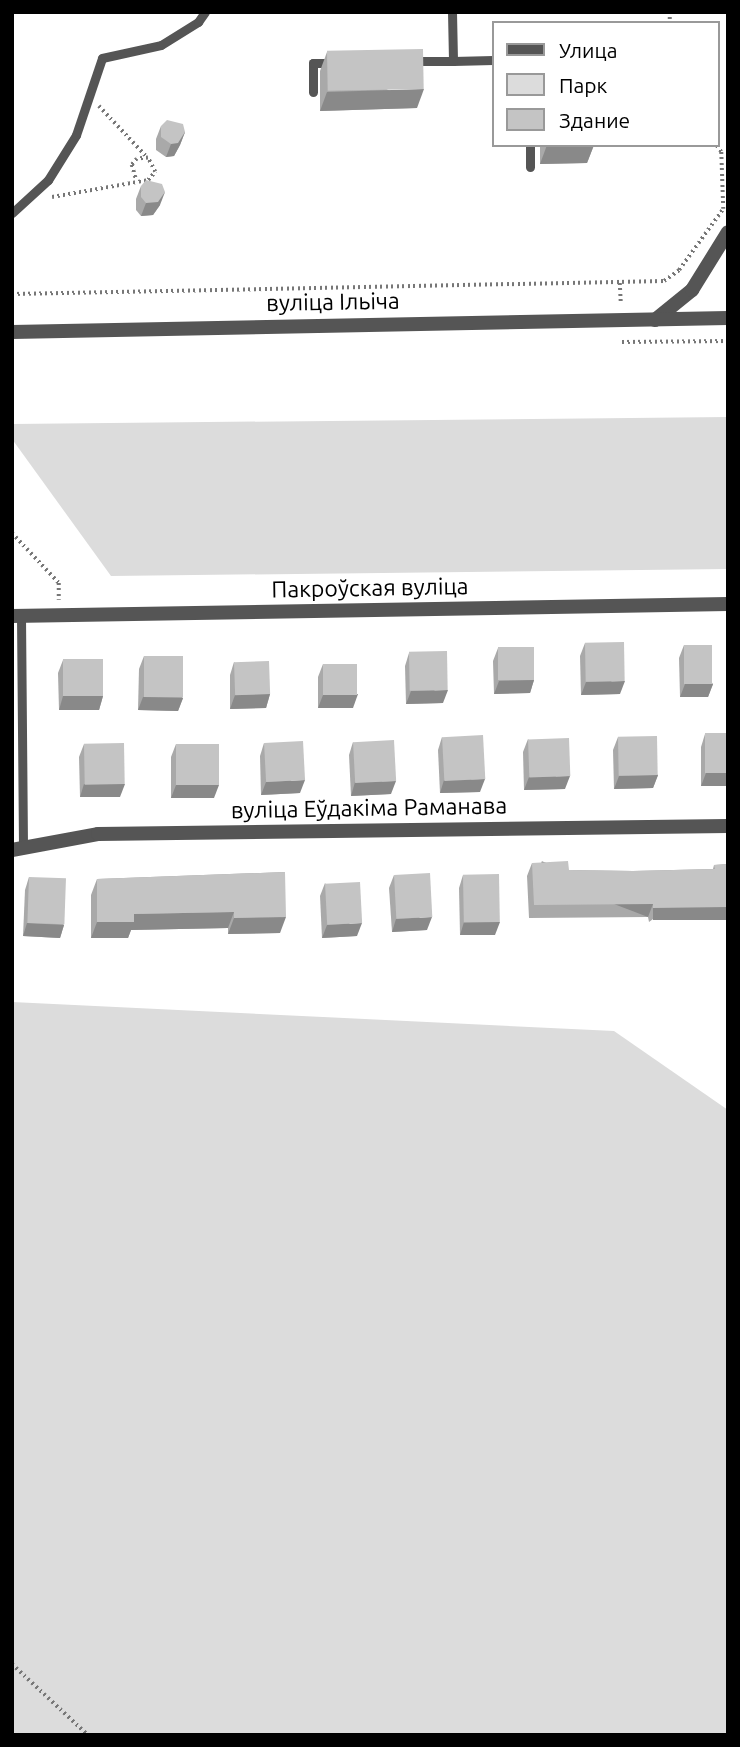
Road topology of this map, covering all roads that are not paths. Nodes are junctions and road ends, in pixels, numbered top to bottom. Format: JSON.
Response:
{"nodes":[{"id":1,"x":205,"y":12,"type":"edge"},
{"id":2,"x":452,"y":12,"type":"edge"},
{"id":3,"x":453,"y":61,"type":"junction"},
{"id":4,"x":491,"y":61,"type":"edge"},
{"id":5,"x":341,"y":62,"type":"edge"},
{"id":6,"x":397,"y":62,"type":"edge"},
{"id":7,"x":313,"y":92,"type":"dead end"},
{"id":8,"x":530,"y":147,"type":"edge"},
{"id":9,"x":530,"y":167,"type":"dead end"},
{"id":10,"x":12,"y":212,"type":"edge"},
{"id":11,"x":728,"y":232,"type":"edge"},
{"id":12,"x":728,"y":318,"type":"edge"},
{"id":13,"x":655,"y":320,"type":"junction"},
{"id":14,"x":12,"y":332,"type":"edge"},
{"id":15,"x":728,"y":604,"type":"edge"},
{"id":16,"x":17,"y":616,"type":"edge"},
{"id":17,"x":728,"y":827,"type":"edge"},
{"id":18,"x":18,"y":847,"type":"edge"}],
"edges":[{"from":1,"to":10,"type":"lane"},
{"from":2,"to":3,"type":"lane"},
{"from":3,"to":4,"type":"lane"},
{"from":3,"to":6,"type":"lane"},
{"from":5,"to":7,"type":"lane"},
{"from":8,"to":9,"type":"lane"},
{"from":11,"to":13,"type":"street"},
{"from":12,"to":13,"type":"street","name":"вуліца Ільіча"},
{"from":13,"to":14,"type":"street","name":"вуліца Ільіча"},
{"from":15,"to":16,"type":"street","name":"Пакроўская вуліца"},
{"from":16,"to":18,"type":"lane"},
{"from":17,"to":18,"type":"street","name":"вуліца Еўдакіма Раманава"}]}
